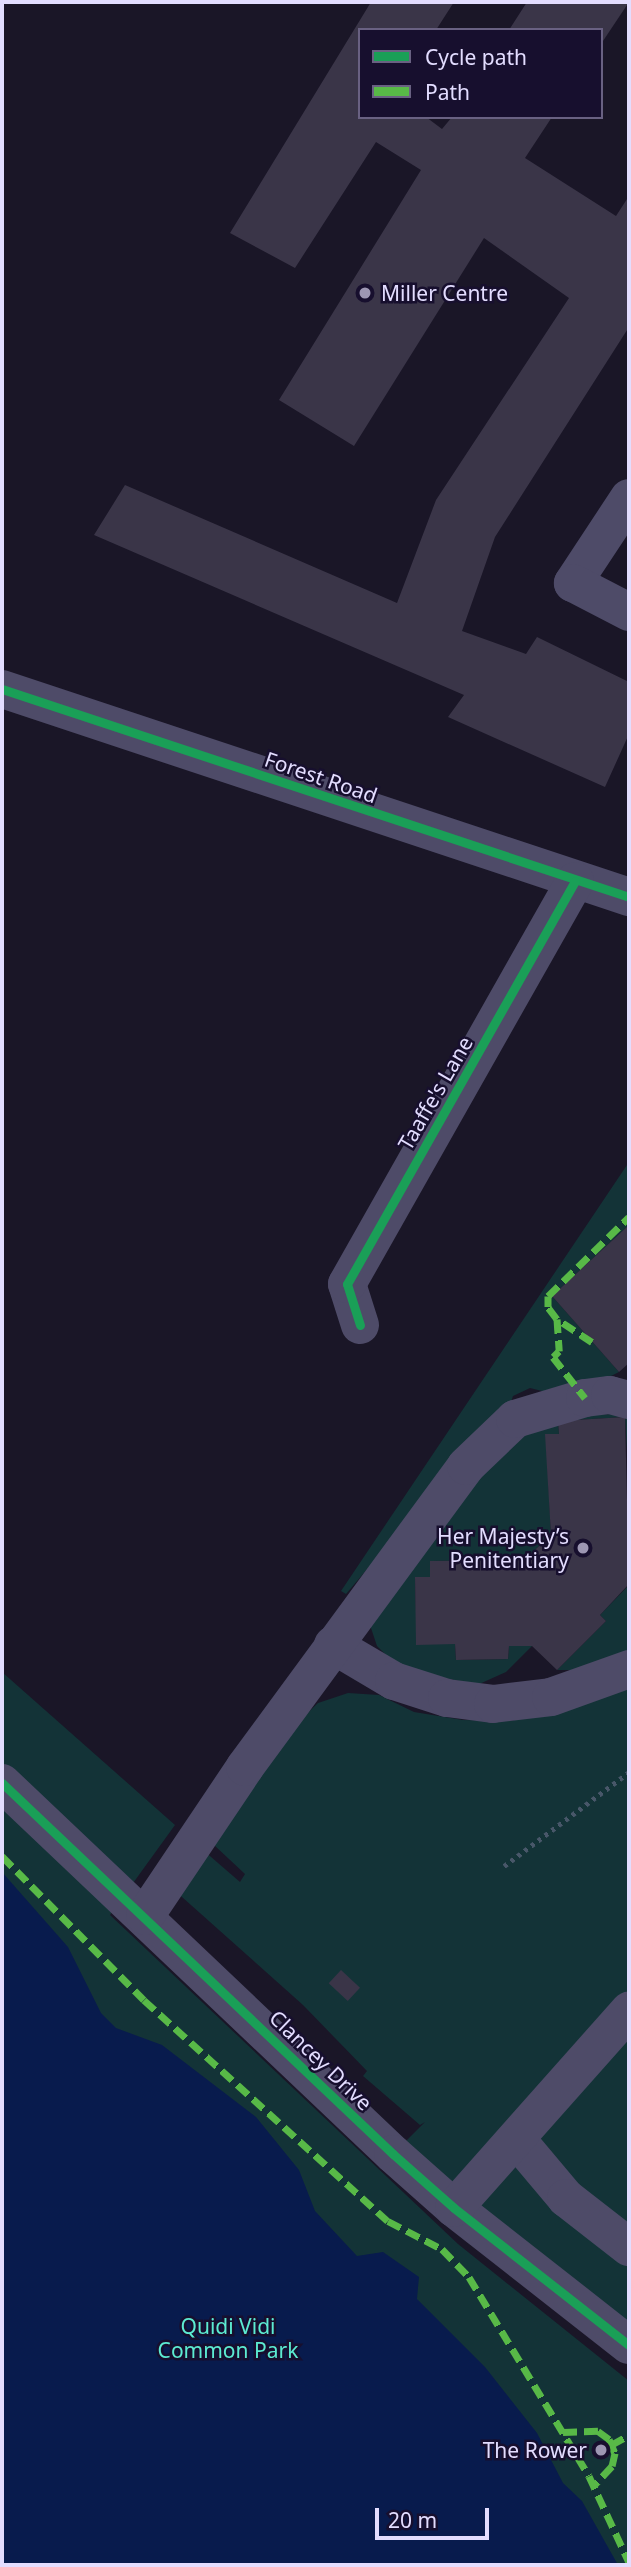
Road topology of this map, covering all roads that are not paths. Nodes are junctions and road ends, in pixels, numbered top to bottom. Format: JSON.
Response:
{"nodes":[{"id":1,"x":629,"y":498,"type":"edge"},
{"id":2,"x":629,"y":612,"type":"edge"},
{"id":3,"x":2,"y":689,"type":"edge"},
{"id":4,"x":576,"y":881,"type":"junction"},
{"id":5,"x":629,"y":897,"type":"edge"},
{"id":6,"x":360,"y":1325,"type":"dead end"},
{"id":7,"x":629,"y":1400,"type":"edge"},
{"id":8,"x":333,"y":1645,"type":"junction"},
{"id":9,"x":629,"y":1669,"type":"edge"},
{"id":10,"x":2,"y":1783,"type":"edge"},
{"id":11,"x":145,"y":1916,"type":"junction"},
{"id":12,"x":629,"y":2011,"type":"edge"},
{"id":13,"x":518,"y":2141,"type":"junction"},
{"id":14,"x":454,"y":2208,"type":"junction"},
{"id":15,"x":629,"y":2247,"type":"edge"},
{"id":16,"x":629,"y":2345,"type":"edge"}],
"edges":[{"from":1,"to":2,"type":"street"},
{"from":3,"to":4,"type":"street","name":"Forest Road"},
{"from":4,"to":5,"type":"street","name":"Forest Road"},
{"from":4,"to":6,"type":"street","name":"Taaffe's Lane"},
{"from":7,"to":8,"type":"street"},
{"from":8,"to":9,"type":"street"},
{"from":8,"to":11,"type":"street"},
{"from":10,"to":11,"type":"street","name":"Clancey Drive"},
{"from":11,"to":14,"type":"street","name":"Clancey Drive"},
{"from":12,"to":13,"type":"street"},
{"from":13,"to":14,"type":"street"},
{"from":13,"to":15,"type":"street"},
{"from":14,"to":16,"type":"street","name":"Clancey Drive"}]}
